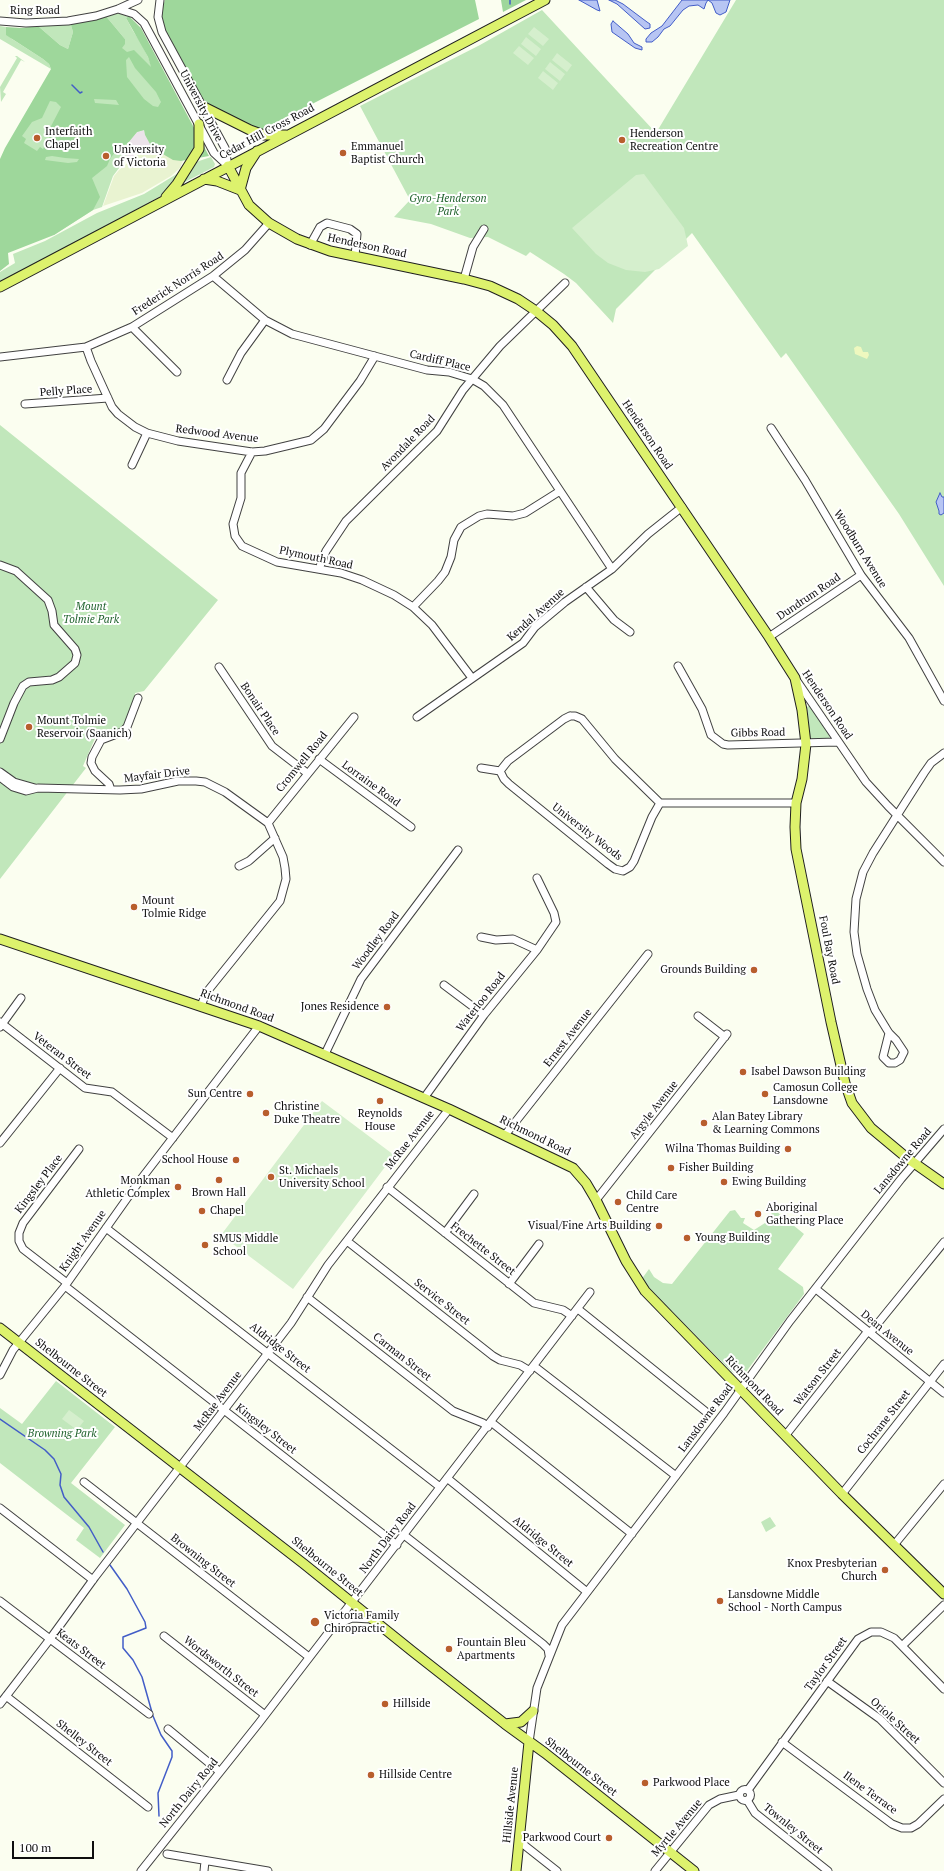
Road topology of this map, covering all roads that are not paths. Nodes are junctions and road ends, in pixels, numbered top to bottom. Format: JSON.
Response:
{"nodes":[{"id":1,"x":138,"y":0,"type":"edge"},
{"id":2,"x":160,"y":0,"type":"edge"},
{"id":3,"x":545,"y":0,"type":"edge"},
{"id":4,"x":118,"y":9,"type":"junction"},
{"id":5,"x":0,"y":21,"type":"edge"},
{"id":6,"x":202,"y":106,"type":"junction"},
{"id":7,"x":199,"y":124,"type":"junction"},
{"id":8,"x":287,"y":135,"type":"junction"},
{"id":9,"x":258,"y":150,"type":"junction"},
{"id":10,"x":228,"y":166,"type":"junction"},
{"id":11,"x":204,"y":179,"type":"junction"},
{"id":12,"x":240,"y":190,"type":"junction"},
{"id":13,"x":164,"y":200,"type":"junction"},
{"id":14,"x":269,"y":223,"type":"junction"},
{"id":15,"x":484,"y":229,"type":"dead end"},
{"id":16,"x":310,"y":245,"type":"junction"},
{"id":17,"x":355,"y":256,"type":"junction"},
{"id":18,"x":213,"y":276,"type":"junction"},
{"id":19,"x":464,"y":279,"type":"junction"},
{"id":20,"x":565,"y":283,"type":"dead end"},
{"id":21,"x":0,"y":287,"type":"edge"},
{"id":22,"x":536,"y":311,"type":"junction"},
{"id":23,"x":265,"y":320,"type":"junction"},
{"id":24,"x":132,"y":327,"type":"junction"},
{"id":25,"x":86,"y":347,"type":"junction"},
{"id":26,"x":375,"y":356,"type":"junction"},
{"id":27,"x":0,"y":357,"type":"edge"},
{"id":28,"x":177,"y":372,"type":"dead end"},
{"id":29,"x":472,"y":379,"type":"junction"},
{"id":30,"x":227,"y":380,"type":"dead end"},
{"id":31,"x":108,"y":398,"type":"junction"},
{"id":32,"x":25,"y":404,"type":"dead end"},
{"id":33,"x":771,"y":428,"type":"dead end"},
{"id":34,"x":147,"y":433,"type":"junction"},
{"id":35,"x":252,"y":452,"type":"junction"},
{"id":36,"x":132,"y":465,"type":"dead end"},
{"id":37,"x":560,"y":491,"type":"junction"},
{"id":38,"x":682,"y":507,"type":"junction"},
{"id":39,"x":0,"y":564,"type":"edge"},
{"id":40,"x":319,"y":569,"type":"junction"},
{"id":41,"x":612,"y":569,"type":"junction"},
{"id":42,"x":861,"y":576,"type":"junction"},
{"id":43,"x":586,"y":588,"type":"junction"},
{"id":44,"x":413,"y":607,"type":"junction"},
{"id":45,"x":630,"y":632,"type":"dead end"},
{"id":46,"x":769,"y":637,"type":"junction"},
{"id":47,"x":678,"y":666,"type":"dead end"},
{"id":48,"x":219,"y":667,"type":"dead end"},
{"id":49,"x":472,"y":678,"type":"junction"},
{"id":50,"x":795,"y":678,"type":"junction"},
{"id":51,"x":138,"y":698,"type":"dead end"},
{"id":52,"x":944,"y":701,"type":"edge"},
{"id":53,"x":354,"y":716,"type":"dead end"},
{"id":54,"x":417,"y":717,"type":"dead end"},
{"id":55,"x":0,"y":739,"type":"edge"},
{"id":56,"x":837,"y":742,"type":"junction"},
{"id":57,"x":806,"y":744,"type":"junction"},
{"id":58,"x":944,"y":753,"type":"edge"},
{"id":59,"x":319,"y":759,"type":"junction"},
{"id":60,"x":482,"y":768,"type":"dead end"},
{"id":61,"x":500,"y":771,"type":"junction"},
{"id":62,"x":0,"y":772,"type":"edge"},
{"id":63,"x":307,"y":773,"type":"junction"},
{"id":64,"x":0,"y":777,"type":"edge"},
{"id":65,"x":38,"y":788,"type":"junction"},
{"id":66,"x":111,"y":790,"type":"junction"},
{"id":67,"x":660,"y":803,"type":"junction"},
{"id":68,"x":796,"y":803,"type":"junction"},
{"id":69,"x":897,"y":815,"type":"junction"},
{"id":70,"x":268,"y":823,"type":"junction"},
{"id":71,"x":411,"y":827,"type":"dead end"},
{"id":72,"x":275,"y":838,"type":"junction"},
{"id":73,"x":458,"y":850,"type":"dead end"},
{"id":74,"x":944,"y":862,"type":"edge"},
{"id":75,"x":239,"y":866,"type":"dead end"},
{"id":76,"x":537,"y":878,"type":"dead end"},
{"id":77,"x":481,"y":937,"type":"dead end"},
{"id":78,"x":0,"y":939,"type":"edge"},
{"id":79,"x":537,"y":950,"type":"junction"},
{"id":80,"x":648,"y":954,"type":"dead end"},
{"id":81,"x":444,"y":984,"type":"dead end"},
{"id":82,"x":21,"y":998,"type":"dead end"},
{"id":83,"x":200,"y":1006,"type":"junction"},
{"id":84,"x":484,"y":1015,"type":"junction"},
{"id":85,"x":698,"y":1016,"type":"dead end"},
{"id":86,"x":1,"y":1024,"type":"edge"},
{"id":87,"x":259,"y":1026,"type":"junction"},
{"id":88,"x":889,"y":1033,"type":"dead end"},
{"id":89,"x":325,"y":1054,"type":"junction"},
{"id":90,"x":60,"y":1068,"type":"junction"},
{"id":91,"x":424,"y":1098,"type":"junction"},
{"id":92,"x":449,"y":1109,"type":"junction"},
{"id":93,"x":944,"y":1129,"type":"edge"},
{"id":94,"x":506,"y":1135,"type":"junction"},
{"id":95,"x":173,"y":1138,"type":"junction"},
{"id":96,"x":0,"y":1143,"type":"edge"},
{"id":97,"x":79,"y":1149,"type":"dead end"},
{"id":98,"x":915,"y":1163,"type":"junction"},
{"id":99,"x":944,"y":1184,"type":"edge"},
{"id":100,"x":387,"y":1187,"type":"junction"},
{"id":101,"x":474,"y":1194,"type":"dead end"},
{"id":102,"x":596,"y":1200,"type":"junction"},
{"id":103,"x":106,"y":1228,"type":"junction"},
{"id":104,"x":444,"y":1233,"type":"junction"},
{"id":105,"x":346,"y":1241,"type":"junction"},
{"id":106,"x":944,"y":1242,"type":"edge"},
{"id":107,"x":539,"y":1244,"type":"dead end"},
{"id":108,"x":509,"y":1284,"type":"junction"},
{"id":109,"x":66,"y":1285,"type":"junction"},
{"id":110,"x":816,"y":1289,"type":"junction"},
{"id":111,"x":590,"y":1292,"type":"dead end"},
{"id":112,"x":307,"y":1297,"type":"junction"},
{"id":113,"x":578,"y":1309,"type":"junction"},
{"id":114,"x":572,"y":1316,"type":"junction"},
{"id":115,"x":0,"y":1328,"type":"edge"},
{"id":116,"x":869,"y":1332,"type":"junction"},
{"id":117,"x":19,"y":1343,"type":"junction"},
{"id":118,"x":268,"y":1353,"type":"junction"},
{"id":119,"x":944,"y":1364,"type":"edge"},
{"id":120,"x":532,"y":1368,"type":"junction"},
{"id":121,"x":0,"y":1375,"type":"edge"},
{"id":122,"x":930,"y":1382,"type":"junction"},
{"id":123,"x":741,"y":1390,"type":"junction"},
{"id":124,"x":944,"y":1393,"type":"edge"},
{"id":125,"x":224,"y":1410,"type":"junction"},
{"id":126,"x":705,"y":1411,"type":"dead end"},
{"id":127,"x":490,"y":1424,"type":"junction"},
{"id":128,"x":785,"y":1436,"type":"junction"},
{"id":129,"x":180,"y":1467,"type":"junction"},
{"id":130,"x":676,"y":1476,"type":"junction"},
{"id":131,"x":448,"y":1478,"type":"junction"},
{"id":132,"x":84,"y":1482,"type":"dead end"},
{"id":133,"x":944,"y":1484,"type":"edge"},
{"id":134,"x":440,"y":1487,"type":"junction"},
{"id":135,"x":842,"y":1494,"type":"junction"},
{"id":136,"x":0,"y":1508,"type":"edge"},
{"id":137,"x":136,"y":1523,"type":"junction"},
{"id":138,"x":632,"y":1534,"type":"junction"},
{"id":139,"x":404,"y":1535,"type":"junction"},
{"id":140,"x":397,"y":1545,"type":"junction"},
{"id":141,"x":894,"y":1545,"type":"junction"},
{"id":142,"x":93,"y":1580,"type":"junction"},
{"id":143,"x":587,"y":1592,"type":"junction"},
{"id":144,"x":944,"y":1594,"type":"edge"},
{"id":145,"x":0,"y":1601,"type":"edge"},
{"id":146,"x":352,"y":1603,"type":"junction"},
{"id":147,"x":944,"y":1605,"type":"edge"},
{"id":148,"x":371,"y":1618,"type":"junction"},
{"id":149,"x":334,"y":1626,"type":"junction"},
{"id":150,"x":164,"y":1636,"type":"dead end"},
{"id":151,"x":50,"y":1639,"type":"junction"},
{"id":152,"x":902,"y":1646,"type":"junction"},
{"id":153,"x":549,"y":1655,"type":"junction"},
{"id":154,"x":309,"y":1657,"type":"junction"},
{"id":155,"x":827,"y":1681,"type":"junction"},
{"id":156,"x":944,"y":1689,"type":"edge"},
{"id":157,"x":6,"y":1696,"type":"junction"},
{"id":158,"x":0,"y":1704,"type":"edge"},
{"id":159,"x":534,"y":1711,"type":"junction"},
{"id":160,"x":149,"y":1714,"type":"dead end"},
{"id":161,"x":265,"y":1715,"type":"junction"},
{"id":162,"x":505,"y":1724,"type":"junction"},
{"id":163,"x":168,"y":1729,"type":"dead end"},
{"id":164,"x":529,"y":1742,"type":"junction"},
{"id":165,"x":782,"y":1742,"type":"junction"},
{"id":166,"x":220,"y":1772,"type":"junction"},
{"id":167,"x":944,"y":1783,"type":"edge"},
{"id":168,"x":748,"y":1790,"type":"junction"},
{"id":169,"x":739,"y":1795,"type":"junction"},
{"id":170,"x":944,"y":1799,"type":"edge"},
{"id":171,"x":747,"y":1800,"type":"junction"},
{"id":172,"x":148,"y":1807,"type":"dead end"},
{"id":173,"x":519,"y":1841,"type":"junction"},
{"id":174,"x":670,"y":1852,"type":"junction"},
{"id":175,"x":167,"y":1854,"type":"dead end"},
{"id":176,"x":206,"y":1861,"type":"junction"},
{"id":177,"x":141,"y":1871,"type":"edge"},
{"id":178,"x":204,"y":1871,"type":"edge"},
{"id":179,"x":268,"y":1871,"type":"edge"},
{"id":180,"x":516,"y":1871,"type":"edge"},
{"id":181,"x":557,"y":1871,"type":"edge"},
{"id":182,"x":655,"y":1871,"type":"edge"},
{"id":183,"x":694,"y":1871,"type":"edge"},
{"id":184,"x":828,"y":1871,"type":"edge"}],
"edges":[{"from":1,"to":4,"type":"street","name":"Ring Road"},
{"from":2,"to":6,"type":"street","name":"University Drive"},
{"from":3,"to":8,"type":"main road","name":"Cedar Hill Cross Road"},
{"from":4,"to":5,"type":"street","name":"Ring Road"},
{"from":4,"to":7,"type":"street","name":"University Drive"},
{"from":6,"to":8,"type":"main road"},
{"from":6,"to":10,"type":"street","name":"University Drive"},
{"from":7,"to":10,"type":"street","name":"University Drive"},
{"from":7,"to":13,"type":"main road"},
{"from":8,"to":9,"type":"main road","name":"Cedar Hill Cross Road"},
{"from":9,"to":10,"type":"main road","name":"Cedar Hill Cross Road"},
{"from":9,"to":12,"type":"main road"},
{"from":10,"to":11,"type":"main road","name":"Cedar Hill Cross Road"},
{"from":10,"to":12,"type":"main road","name":"Henderson Road"},
{"from":11,"to":12,"type":"main road"},
{"from":11,"to":13,"type":"main road","name":"Cedar Hill Cross Road"},
{"from":12,"to":14,"type":"main road","name":"Henderson Road"},
{"from":13,"to":21,"type":"main road","name":"Cedar Hill Cross Road"},
{"from":14,"to":16,"type":"main road","name":"Henderson Road"},
{"from":14,"to":18,"type":"street","name":"Frederick Norris Road"},
{"from":15,"to":19,"type":"street"},
{"from":16,"to":17,"type":"main road","name":"Henderson Road"},
{"from":16,"to":17,"type":"street"},
{"from":17,"to":19,"type":"main road","name":"Henderson Road"},
{"from":18,"to":23,"type":"street","name":"Cardiff Place"},
{"from":18,"to":24,"type":"street","name":"Frederick Norris Road"},
{"from":19,"to":22,"type":"main road","name":"Henderson Road"},
{"from":20,"to":22,"type":"street","name":"Avondale Road"},
{"from":22,"to":29,"type":"street","name":"Avondale Road"},
{"from":22,"to":38,"type":"main road","name":"Henderson Road"},
{"from":23,"to":26,"type":"street","name":"Cardiff Place"},
{"from":23,"to":30,"type":"street"},
{"from":24,"to":25,"type":"street","name":"Frederick Norris Road"},
{"from":24,"to":28,"type":"street"},
{"from":25,"to":27,"type":"street","name":"Frederick Norris Road"},
{"from":25,"to":31,"type":"street","name":"Redwood Avenue"},
{"from":26,"to":29,"type":"street","name":"Cardiff Place"},
{"from":26,"to":35,"type":"street","name":"Redwood Avenue"},
{"from":29,"to":37,"type":"street","name":"Cardiff Place"},
{"from":29,"to":40,"type":"street","name":"Avondale Road"},
{"from":31,"to":32,"type":"street","name":"Pelly Place"},
{"from":31,"to":34,"type":"street","name":"Redwood Avenue"},
{"from":33,"to":42,"type":"street","name":"Woodburn Avenue"},
{"from":34,"to":35,"type":"street","name":"Redwood Avenue"},
{"from":34,"to":36,"type":"street"},
{"from":35,"to":40,"type":"street","name":"Plymouth Road"},
{"from":37,"to":41,"type":"street","name":"Cardiff Place"},
{"from":37,"to":44,"type":"street"},
{"from":38,"to":41,"type":"street","name":"Kendal Avenue"},
{"from":38,"to":46,"type":"main road","name":"Henderson Road"},
{"from":39,"to":55,"type":"street"},
{"from":40,"to":44,"type":"street","name":"Plymouth Road"},
{"from":41,"to":43,"type":"street","name":"Kendal Avenue"},
{"from":42,"to":46,"type":"street","name":"Dundrum Road"},
{"from":42,"to":52,"type":"street","name":"Woodburn Avenue"},
{"from":43,"to":45,"type":"street"},
{"from":43,"to":49,"type":"street","name":"Kendal Avenue"},
{"from":44,"to":49,"type":"street","name":"Plymouth Road"},
{"from":46,"to":50,"type":"main road","name":"Henderson Road"},
{"from":47,"to":57,"type":"street","name":"Gibbs Road"},
{"from":48,"to":63,"type":"street","name":"Bonair Place"},
{"from":49,"to":54,"type":"street","name":"Kendal Avenue"},
{"from":50,"to":56,"type":"street","name":"Henderson Road"},
{"from":50,"to":57,"type":"main road","name":"Foul Bay Road"},
{"from":51,"to":66,"type":"street"},
{"from":53,"to":59,"type":"street","name":"Cromwell Road"},
{"from":56,"to":57,"type":"street","name":"Gibbs Road"},
{"from":56,"to":69,"type":"street","name":"Henderson Road"},
{"from":57,"to":68,"type":"main road","name":"Foul Bay Road"},
{"from":58,"to":69,"type":"street"},
{"from":59,"to":63,"type":"street","name":"Cromwell Road"},
{"from":59,"to":71,"type":"street","name":"Lorraine Road"},
{"from":60,"to":61,"type":"street"},
{"from":61,"to":67,"type":"street"},
{"from":61,"to":67,"type":"street","name":"University Woods"},
{"from":62,"to":65,"type":"street","name":"Mayfair Drive"},
{"from":63,"to":70,"type":"street","name":"Cromwell Road"},
{"from":64,"to":65,"type":"street","name":"Mayfair Drive"},
{"from":65,"to":66,"type":"street","name":"Mayfair Drive"},
{"from":66,"to":70,"type":"street","name":"Mayfair Drive"},
{"from":67,"to":68,"type":"street"},
{"from":68,"to":98,"type":"main road","name":"Foul Bay Road"},
{"from":69,"to":74,"type":"street","name":"Henderson Road"},
{"from":69,"to":88,"type":"street"},
{"from":70,"to":72,"type":"street","name":"Mayfair Drive"},
{"from":72,"to":75,"type":"street"},
{"from":72,"to":83,"type":"street","name":"Mayfair Drive"},
{"from":73,"to":89,"type":"street","name":"Woodley Road"},
{"from":76,"to":79,"type":"street","name":"Waterloo Road"},
{"from":77,"to":79,"type":"street"},
{"from":78,"to":83,"type":"main road","name":"Richmond Road"},
{"from":79,"to":84,"type":"street","name":"Waterloo Road"},
{"from":80,"to":94,"type":"street","name":"Ernest Avenue"},
{"from":81,"to":84,"type":"street"},
{"from":82,"to":86,"type":"street"},
{"from":83,"to":87,"type":"main road","name":"Richmond Road"},
{"from":84,"to":91,"type":"street","name":"Waterloo Road"},
{"from":85,"to":102,"type":"street","name":"Argyle Avenue"},
{"from":86,"to":90,"type":"street","name":"Veteran Street"},
{"from":87,"to":89,"type":"main road","name":"Richmond Road"},
{"from":87,"to":95,"type":"street","name":"Knight Avenue"},
{"from":89,"to":91,"type":"main road","name":"Richmond Road"},
{"from":90,"to":95,"type":"street","name":"Veteran Street"},
{"from":90,"to":96,"type":"street"},
{"from":91,"to":92,"type":"main road","name":"Richmond Road"},
{"from":92,"to":94,"type":"main road","name":"Richmond Road"},
{"from":92,"to":100,"type":"street","name":"McRae Avenue"},
{"from":93,"to":98,"type":"street","name":"Lansdowne Road"},
{"from":94,"to":102,"type":"main road","name":"Richmond Road"},
{"from":95,"to":103,"type":"street","name":"Knight Avenue"},
{"from":97,"to":109,"type":"street","name":"Kingsley Place"},
{"from":98,"to":99,"type":"main road","name":"Foul Bay Road"},
{"from":98,"to":110,"type":"street","name":"Lansdowne Road"},
{"from":100,"to":104,"type":"street","name":"Frechette Street"},
{"from":100,"to":105,"type":"street","name":"McRae Avenue"},
{"from":101,"to":104,"type":"street"},
{"from":102,"to":123,"type":"main road","name":"Richmond Road"},
{"from":103,"to":109,"type":"street","name":"Knight Avenue"},
{"from":103,"to":118,"type":"street","name":"Aldridge Street"},
{"from":104,"to":108,"type":"street","name":"Frechette Street"},
{"from":105,"to":112,"type":"street","name":"McRae Avenue"},
{"from":105,"to":120,"type":"street","name":"Service Street"},
{"from":106,"to":116,"type":"street","name":"Watson Street"},
{"from":107,"to":108,"type":"street"},
{"from":108,"to":114,"type":"street","name":"Frechette Street"},
{"from":109,"to":117,"type":"street","name":"Knight Avenue"},
{"from":109,"to":125,"type":"street","name":"Kingsley Street"},
{"from":110,"to":116,"type":"street","name":"Dean Avenue"},
{"from":110,"to":123,"type":"street","name":"Lansdowne Road"},
{"from":111,"to":113,"type":"street","name":"North Dairy Road"},
{"from":112,"to":118,"type":"street","name":"McRae Avenue"},
{"from":112,"to":127,"type":"street","name":"Carman Street"},
{"from":113,"to":114,"type":"street","name":"North Dairy Road"},
{"from":113,"to":126,"type":"street"},
{"from":114,"to":120,"type":"street","name":"North Dairy Road"},
{"from":115,"to":117,"type":"main road","name":"Shelbourne Street"},
{"from":116,"to":122,"type":"street","name":"Dean Avenue"},
{"from":116,"to":128,"type":"street","name":"Watson Street"},
{"from":117,"to":121,"type":"street","name":"Knight Avenue"},
{"from":117,"to":129,"type":"main road","name":"Shelbourne Street"},
{"from":118,"to":125,"type":"street","name":"McRae Avenue"},
{"from":118,"to":134,"type":"street","name":"Aldridge Street"},
{"from":119,"to":122,"type":"street","name":"Cochrane Street"},
{"from":120,"to":127,"type":"street","name":"North Dairy Road"},
{"from":120,"to":130,"type":"street","name":"Service Street"},
{"from":122,"to":124,"type":"street","name":"Dean Avenue"},
{"from":122,"to":135,"type":"street","name":"Cochrane Street"},
{"from":123,"to":128,"type":"main road","name":"Richmond Road"},
{"from":123,"to":130,"type":"street","name":"Lansdowne Road"},
{"from":125,"to":129,"type":"street","name":"McRae Avenue"},
{"from":125,"to":140,"type":"street","name":"Kingsley Street"},
{"from":127,"to":131,"type":"street","name":"North Dairy Road"},
{"from":127,"to":138,"type":"street","name":"Carman Street"},
{"from":128,"to":135,"type":"main road","name":"Richmond Road"},
{"from":129,"to":137,"type":"street","name":"McRae Avenue"},
{"from":129,"to":146,"type":"main road","name":"Shelbourne Street"},
{"from":130,"to":138,"type":"street","name":"Lansdowne Road"},
{"from":131,"to":134,"type":"street","name":"North Dairy Road"},
{"from":131,"to":143,"type":"street","name":"Aldridge Street"},
{"from":132,"to":137,"type":"street","name":"Browning Street"},
{"from":133,"to":141,"type":"street"},
{"from":134,"to":139,"type":"street","name":"North Dairy Road"},
{"from":135,"to":141,"type":"main road","name":"Richmond Road"},
{"from":136,"to":142,"type":"street"},
{"from":137,"to":142,"type":"street","name":"McRae Avenue"},
{"from":137,"to":154,"type":"street","name":"Browning Street"},
{"from":138,"to":143,"type":"street","name":"Lansdowne Road"},
{"from":139,"to":140,"type":"street","name":"North Dairy Road"},
{"from":139,"to":153,"type":"street"},
{"from":140,"to":146,"type":"street","name":"North Dairy Road"},
{"from":141,"to":144,"type":"main road","name":"Richmond Road"},
{"from":142,"to":151,"type":"street","name":"McRae Avenue"},
{"from":143,"to":153,"type":"street","name":"Lansdowne Road"},
{"from":145,"to":151,"type":"street","name":"Keats Street"},
{"from":146,"to":148,"type":"main road","name":"Shelbourne Street"},
{"from":146,"to":149,"type":"street","name":"North Dairy Road"},
{"from":147,"to":152,"type":"street"},
{"from":148,"to":149,"type":"street"},
{"from":148,"to":162,"type":"main road","name":"Shelbourne Street"},
{"from":149,"to":154,"type":"street","name":"North Dairy Road"},
{"from":150,"to":161,"type":"street","name":"Wordsworth Street"},
{"from":151,"to":157,"type":"street","name":"McRae Avenue"},
{"from":151,"to":160,"type":"street","name":"Keats Street"},
{"from":152,"to":155,"type":"street","name":"Taylor Street"},
{"from":152,"to":156,"type":"street","name":"Taylor Street"},
{"from":153,"to":159,"type":"street","name":"Lansdowne Road"},
{"from":154,"to":161,"type":"street","name":"North Dairy Road"},
{"from":155,"to":165,"type":"street","name":"Taylor Street"},
{"from":155,"to":167,"type":"street","name":"Oriole Street"},
{"from":157,"to":158,"type":"street","name":"McRae Avenue"},
{"from":157,"to":172,"type":"street","name":"Shelley Street"},
{"from":159,"to":162,"type":"main road"},
{"from":159,"to":164,"type":"street","name":"Lansdowne Road"},
{"from":161,"to":166,"type":"street","name":"North Dairy Road"},
{"from":162,"to":164,"type":"main road","name":"Shelbourne Street"},
{"from":163,"to":166,"type":"street"},
{"from":164,"to":173,"type":"main road","name":"Hillside Avenue"},
{"from":164,"to":174,"type":"main road","name":"Shelbourne Street"},
{"from":165,"to":168,"type":"street","name":"Taylor Street"},
{"from":165,"to":170,"type":"street","name":"Ilene Terrace"},
{"from":166,"to":177,"type":"street","name":"North Dairy Road"},
{"from":168,"to":169,"type":"street"},
{"from":168,"to":171,"type":"street"},
{"from":169,"to":171,"type":"street"},
{"from":169,"to":174,"type":"street","name":"Myrtle Avenue"},
{"from":171,"to":184,"type":"street","name":"Townley Street"},
{"from":173,"to":180,"type":"main road","name":"Hillside Avenue"},
{"from":173,"to":181,"type":"street"},
{"from":174,"to":182,"type":"street","name":"Myrtle Avenue"},
{"from":174,"to":183,"type":"main road","name":"Shelbourne Street"},
{"from":175,"to":176,"type":"street"},
{"from":176,"to":178,"type":"street"},
{"from":176,"to":179,"type":"street"}]}
